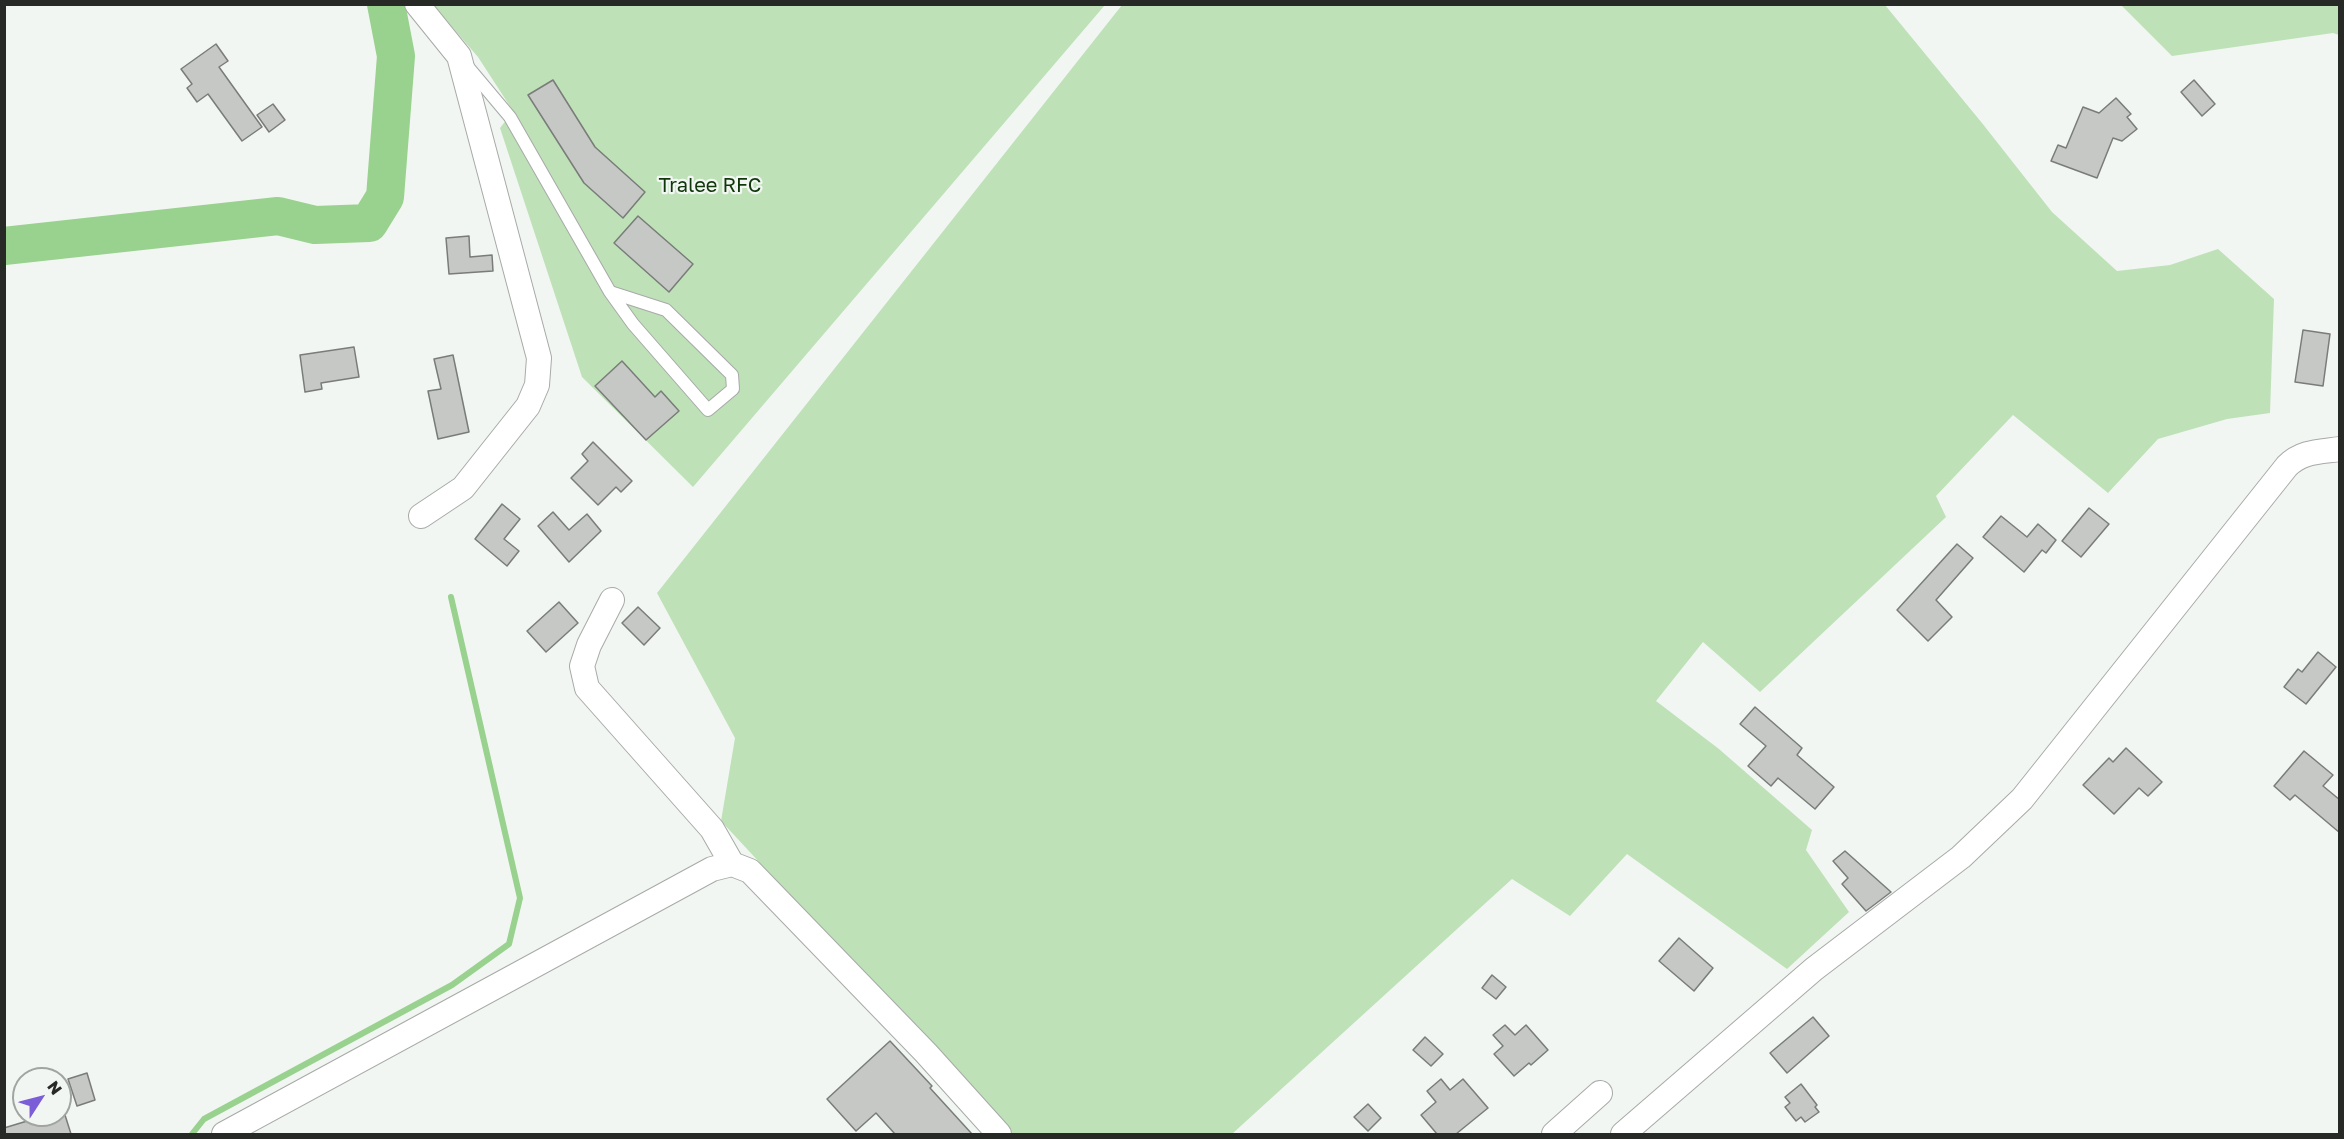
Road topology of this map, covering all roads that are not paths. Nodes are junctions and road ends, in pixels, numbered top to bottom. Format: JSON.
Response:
{"nodes":[{"id":1,"x":417,"y":4,"type":"edge"},
{"id":2,"x":459,"y":56,"type":"junction"},
{"id":3,"x":610,"y":292,"type":"junction"},
{"id":4,"x":2340,"y":449,"type":"edge"},
{"id":5,"x":421,"y":516,"type":"dead end"},
{"id":6,"x":612,"y":600,"type":"dead end"},
{"id":7,"x":732,"y":864,"type":"junction"},
{"id":8,"x":1600,"y":1093,"type":"dead end"},
{"id":9,"x":224,"y":1134,"type":"edge"},
{"id":10,"x":999,"y":1134,"type":"edge"},
{"id":11,"x":1554,"y":1134,"type":"edge"},
{"id":12,"x":1623,"y":1134,"type":"edge"}],
"edges":[{"from":1,"to":2,"type":"street"},
{"from":2,"to":3,"type":"lane"},
{"from":2,"to":5,"type":"street"},
{"from":3,"to":3,"type":"lane"},
{"from":4,"to":12,"type":"street"},
{"from":6,"to":7,"type":"street"},
{"from":7,"to":9,"type":"street"},
{"from":7,"to":10,"type":"street"},
{"from":8,"to":11,"type":"street"}]}
